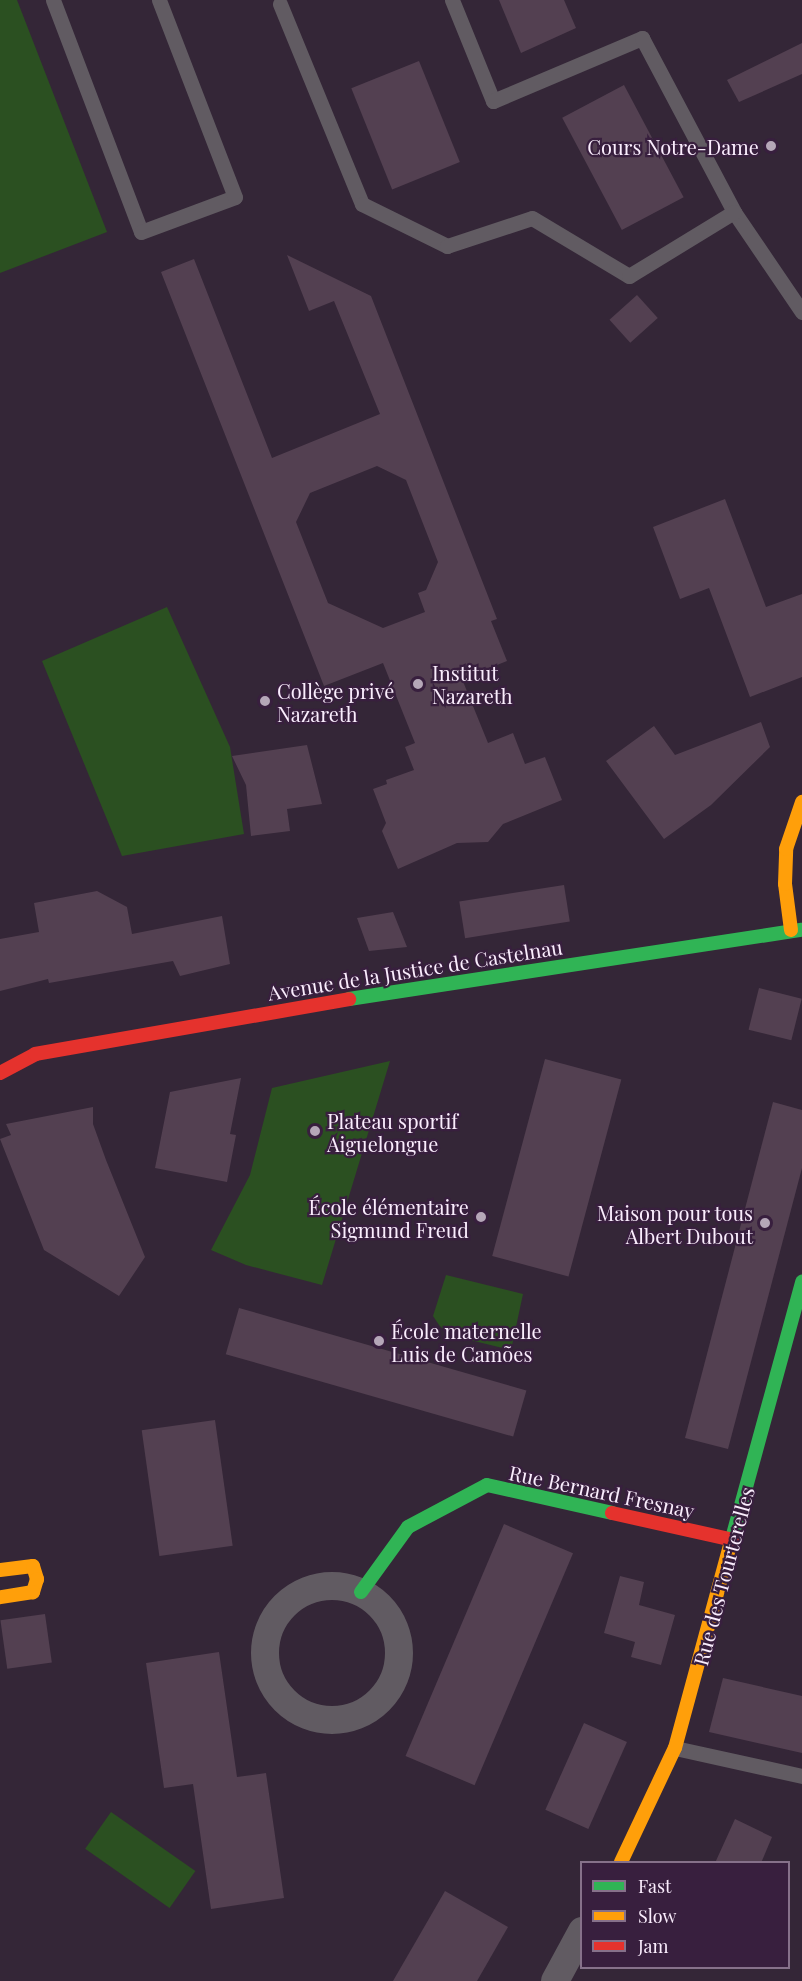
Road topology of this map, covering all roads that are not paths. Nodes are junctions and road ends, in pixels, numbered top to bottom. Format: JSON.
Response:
{"nodes":[{"id":1,"x":53,"y":0,"type":"edge"},
{"id":2,"x":159,"y":0,"type":"edge"},
{"id":3,"x":452,"y":0,"type":"edge"},
{"id":4,"x":280,"y":4,"type":"dead end"},
{"id":5,"x":734,"y":212,"type":"junction"},
{"id":6,"x":802,"y":312,"type":"edge"},
{"id":7,"x":802,"y":802,"type":"edge"},
{"id":8,"x":797,"y":930,"type":"edge"},
{"id":9,"x":12,"y":1049,"type":"dead end"},
{"id":10,"x":34,"y":1054,"type":"junction"},
{"id":11,"x":0,"y":1073,"type":"edge"},
{"id":12,"x":802,"y":1282,"type":"edge"},
{"id":13,"x":734,"y":1540,"type":"junction"},
{"id":14,"x":0,"y":1570,"type":"edge"},
{"id":15,"x":361,"y":1592,"type":"junction"},
{"id":16,"x":0,"y":1597,"type":"edge"},
{"id":17,"x":675,"y":1748,"type":"junction"},
{"id":18,"x":802,"y":1776,"type":"edge"},
{"id":19,"x":622,"y":1861,"type":"edge"},
{"id":20,"x":580,"y":1935,"type":"edge"},
{"id":21,"x":555,"y":1981,"type":"edge"}],
"edges":[{"from":1,"to":2,"type":"lane"},
{"from":3,"to":5,"type":"lane"},
{"from":4,"to":5,"type":"lane"},
{"from":5,"to":6,"type":"lane"},
{"from":7,"to":8,"type":"street"},
{"from":8,"to":10,"type":"street","name":"Avenue de la Justice de Castelnau"},
{"from":9,"to":10,"type":"street","name":"Avenue de la Justice de Castelnau"},
{"from":10,"to":11,"type":"street","name":"Avenue de la Justice de Castelnau"},
{"from":12,"to":13,"type":"street","name":"Rue des Tourterelles"},
{"from":13,"to":15,"type":"street","name":"Rue Bernard Fresnay"},
{"from":13,"to":17,"type":"street","name":"Rue des Tourterelles"},
{"from":14,"to":16,"type":"street"},
{"from":15,"to":15,"type":"street"},
{"from":17,"to":18,"type":"lane"},
{"from":17,"to":19,"type":"street","name":"Rue des Tourterelles"},
{"from":20,"to":21,"type":"street"}]}
